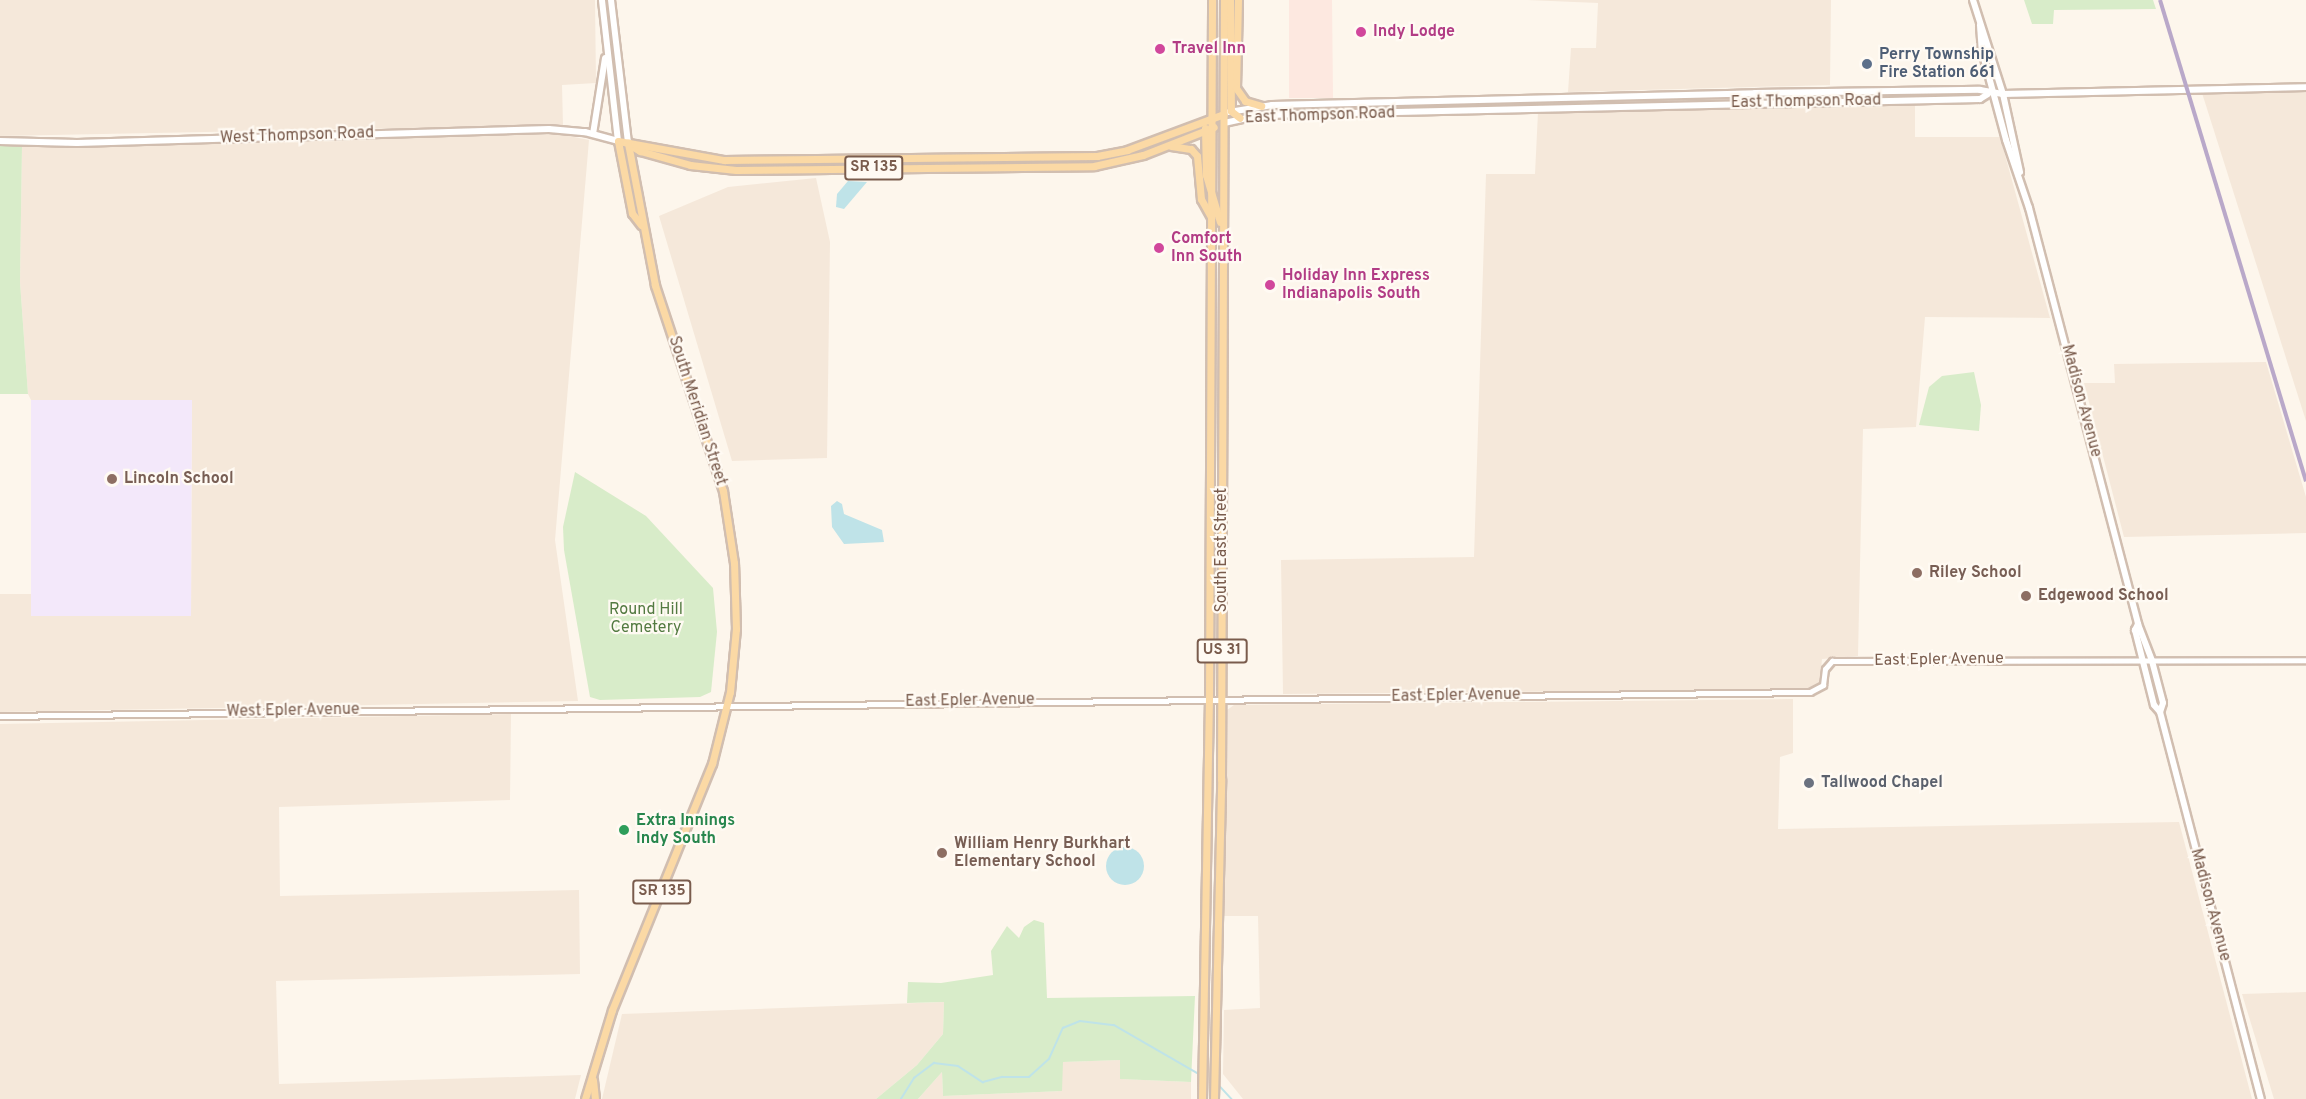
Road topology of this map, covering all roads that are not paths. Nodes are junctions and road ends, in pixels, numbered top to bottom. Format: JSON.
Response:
{"nodes":[{"id":1,"x":602,"y":0,"type":"edge"},
{"id":2,"x":611,"y":0,"type":"edge"},
{"id":3,"x":1212,"y":0,"type":"edge"},
{"id":4,"x":1224,"y":0,"type":"edge"},
{"id":5,"x":1230,"y":0,"type":"edge"},
{"id":6,"x":1238,"y":0,"type":"edge"},
{"id":7,"x":1973,"y":0,"type":"edge"},
{"id":8,"x":1980,"y":25,"type":"junction"},
{"id":9,"x":606,"y":54,"type":"junction"},
{"id":10,"x":2306,"y":87,"type":"edge"},
{"id":11,"x":1990,"y":94,"type":"junction"},
{"id":12,"x":2003,"y":94,"type":"junction"},
{"id":13,"x":1533,"y":99,"type":"junction"},
{"id":14,"x":1261,"y":106,"type":"junction"},
{"id":15,"x":1532,"y":108,"type":"junction"},
{"id":16,"x":1227,"y":112,"type":"junction"},
{"id":17,"x":1212,"y":117,"type":"junction"},
{"id":18,"x":1240,"y":118,"type":"junction"},
{"id":19,"x":1224,"y":123,"type":"junction"},
{"id":20,"x":1194,"y":124,"type":"junction"},
{"id":21,"x":1209,"y":130,"type":"junction"},
{"id":22,"x":593,"y":134,"type":"junction"},
{"id":23,"x":0,"y":141,"type":"edge"},
{"id":24,"x":618,"y":141,"type":"junction"},
{"id":25,"x":628,"y":143,"type":"junction"},
{"id":26,"x":1169,"y":146,"type":"junction"},
{"id":27,"x":2020,"y":178,"type":"junction"},
{"id":28,"x":1212,"y":189,"type":"junction"},
{"id":29,"x":1212,"y":218,"type":"junction"},
{"id":30,"x":641,"y":225,"type":"junction"},
{"id":31,"x":1224,"y":236,"type":"junction"},
{"id":32,"x":2138,"y":624,"type":"junction"},
{"id":33,"x":2143,"y":659,"type":"junction"},
{"id":34,"x":2306,"y":660,"type":"edge"},
{"id":35,"x":2152,"y":661,"type":"junction"},
{"id":36,"x":1209,"y":699,"type":"junction"},
{"id":37,"x":1222,"y":699,"type":"junction"},
{"id":38,"x":728,"y":704,"type":"junction"},
{"id":39,"x":585,"y":706,"type":"joint"},
{"id":40,"x":2160,"y":712,"type":"junction"},
{"id":41,"x":0,"y":716,"type":"edge"},
{"id":42,"x":593,"y":1080,"type":"junction"},
{"id":43,"x":1202,"y":1096,"type":"edge"},
{"id":44,"x":585,"y":1099,"type":"edge"},
{"id":45,"x":595,"y":1099,"type":"edge"},
{"id":46,"x":1214,"y":1099,"type":"edge"},
{"id":47,"x":2261,"y":1099,"type":"edge"}],
"edges":[{"from":1,"to":9,"type":"main road","name":"South Meridian Street"},
{"from":2,"to":25,"type":"main road","name":"South Meridian Street"},
{"from":3,"to":17,"type":"main road","name":"South East Street","number":"US 31"},
{"from":4,"to":16,"type":"main road","name":"South East Street","number":"US 31"},
{"from":5,"to":16,"type":"main road"},
{"from":6,"to":14,"type":"main road"},
{"from":7,"to":8,"type":"main road","name":"Madison Avenue"},
{"from":8,"to":11,"type":"main road","name":"Madison Avenue"},
{"from":8,"to":12,"type":"main road","name":"Madison Avenue"},
{"from":9,"to":22,"type":"main road","name":"South Meridian Street"},
{"from":9,"to":24,"type":"main road","name":"South Meridian Street"},
{"from":10,"to":12,"type":"main road","name":"East Thompson Road"},
{"from":11,"to":12,"type":"main road","name":"East Thompson Road"},
{"from":11,"to":13,"type":"main road","name":"East Thompson Road"},
{"from":11,"to":15,"type":"main road","name":"East Thompson Road"},
{"from":11,"to":27,"type":"main road","name":"Madison Avenue"},
{"from":12,"to":27,"type":"main road","name":"Madison Avenue"},
{"from":13,"to":14,"type":"main road","name":"East Thompson Road"},
{"from":13,"to":15,"type":"main road"},
{"from":14,"to":16,"type":"main road","name":"East Thompson Road"},
{"from":15,"to":18,"type":"main road","name":"East Thompson Road"},
{"from":16,"to":17,"type":"main road","name":"East Thompson Road","number":"SR 135"},
{"from":16,"to":18,"type":"main road"},
{"from":16,"to":19,"type":"main road","name":"South East Street","number":"US 31"},
{"from":17,"to":20,"type":"main road","name":"East Thompson Road","number":"SR 135"},
{"from":17,"to":21,"type":"main road","name":"South East Street","number":"US 31"},
{"from":18,"to":19,"type":"main road","name":"East Thompson Road"},
{"from":19,"to":21,"type":"main road","name":"East Thompson Road","number":"SR 135"},
{"from":19,"to":31,"type":"main road","name":"South East Street","number":"US 31"},
{"from":20,"to":21,"type":"main road"},
{"from":20,"to":25,"type":"main road","name":"East Thompson Road","number":"SR 135"},
{"from":21,"to":26,"type":"main road","name":"East Thompson Road","number":"SR 135"},
{"from":21,"to":28,"type":"main road","name":"South East Street","number":"US 31"},
{"from":22,"to":23,"type":"main road","name":"West Thompson Road"},
{"from":22,"to":24,"type":"main road","name":"East Thompson Road"},
{"from":24,"to":25,"type":"main road","name":"East Thompson Road","number":"SR 135"},
{"from":24,"to":30,"type":"main road","name":"South Meridian Street","number":"SR 135"},
{"from":25,"to":26,"type":"main road","name":"East Thompson Road","number":"SR 135"},
{"from":25,"to":30,"type":"main road","name":"South Meridian Street","number":"SR 135"},
{"from":26,"to":29,"type":"main road"},
{"from":27,"to":32,"type":"main road","name":"Madison Avenue"},
{"from":28,"to":29,"type":"main road","name":"South East Street","number":"US 31"},
{"from":28,"to":31,"type":"main road"},
{"from":29,"to":36,"type":"main road","name":"South East Street","number":"US 31"},
{"from":30,"to":38,"type":"main road","name":"South Meridian Street","number":"SR 135"},
{"from":31,"to":37,"type":"main road","name":"South East Street","number":"US 31"},
{"from":32,"to":33,"type":"main road","name":"Madison Avenue"},
{"from":32,"to":35,"type":"main road","name":"Madison Avenue"},
{"from":33,"to":35,"type":"street","name":"East Epler Avenue"},
{"from":33,"to":37,"type":"street","name":"East Epler Avenue"},
{"from":33,"to":40,"type":"main road","name":"Madison Avenue"},
{"from":34,"to":35,"type":"street","name":"East Epler Avenue"},
{"from":35,"to":40,"type":"main road","name":"Madison Avenue"},
{"from":36,"to":37,"type":"street","name":"East Epler Avenue"},
{"from":36,"to":38,"type":"street","name":"East Epler Avenue"},
{"from":36,"to":43,"type":"main road","name":"South East Street","number":"US 31"},
{"from":37,"to":46,"type":"main road","name":"South East Street","number":"US 31"},
{"from":38,"to":39,"type":"street","name":"East Epler Avenue"},
{"from":38,"to":42,"type":"main road","name":"South Meridian Street","number":"SR 135"},
{"from":39,"to":41,"type":"street","name":"West Epler Avenue"},
{"from":40,"to":47,"type":"main road","name":"Madison Avenue"},
{"from":42,"to":44,"type":"main road","name":"South Meridian Street","number":"SR 135"},
{"from":42,"to":45,"type":"main road","name":"South Meridian Street","number":"SR 135"}]}
